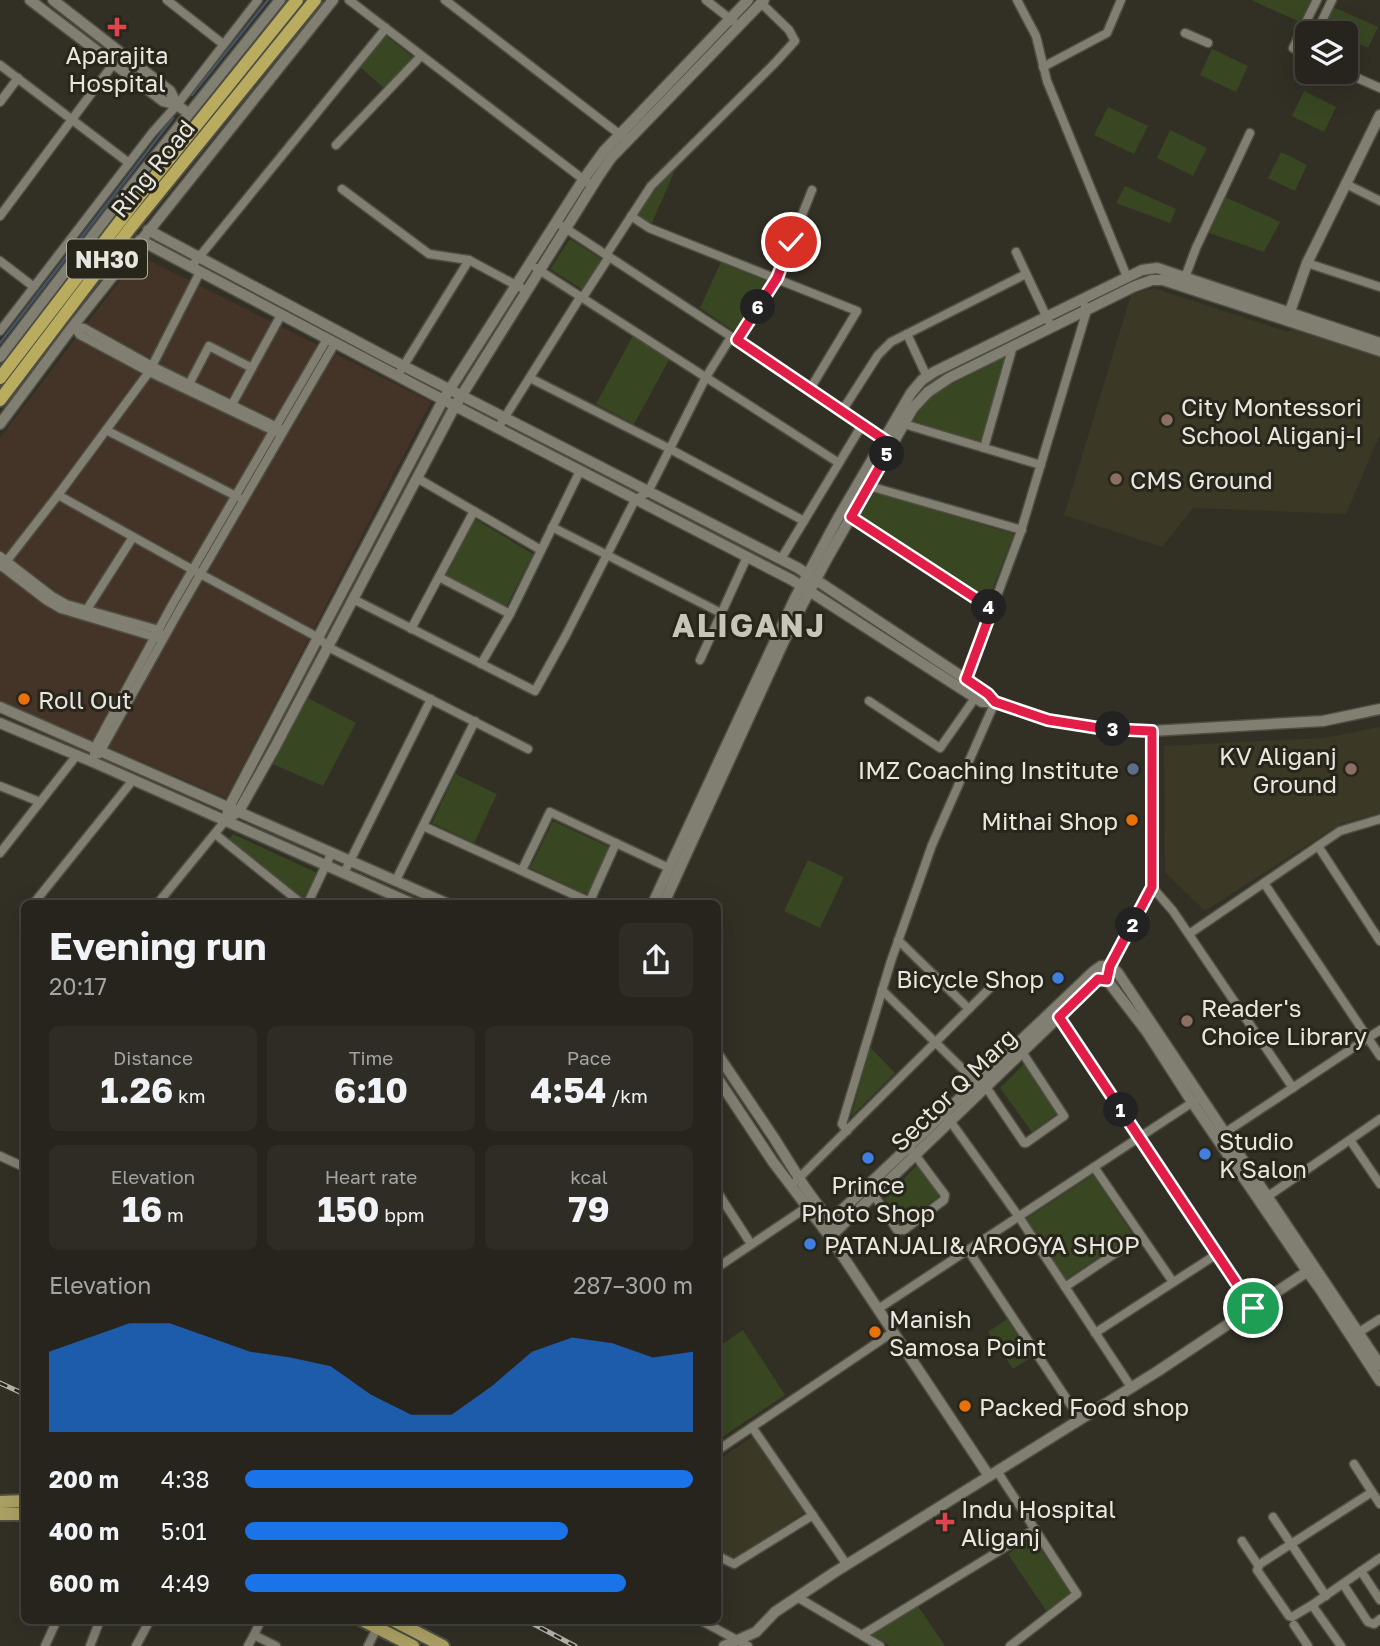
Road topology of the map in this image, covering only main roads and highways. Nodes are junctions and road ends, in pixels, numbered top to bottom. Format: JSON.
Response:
{"nodes":[{"id":1,"x":297,"y":0,"type":"edge"},
{"id":2,"x":314,"y":0,"type":"edge"},
{"id":3,"x":0,"y":377,"type":"edge"},
{"id":4,"x":0,"y":400,"type":"edge"},
{"id":5,"x":21,"y":1501,"type":"edge"},
{"id":6,"x":0,"y":1502,"type":"edge"},
{"id":7,"x":0,"y":1514,"type":"edge"},
{"id":8,"x":21,"y":1514,"type":"edge"},
{"id":9,"x":370,"y":1624,"type":"edge"},
{"id":10,"x":401,"y":1624,"type":"edge"},
{"id":11,"x":413,"y":1646,"type":"edge"},
{"id":12,"x":443,"y":1646,"type":"edge"}],
"edges":[{"from":1,"to":3,"type":"highway","name":"Ring Road","number":"NH30"},
{"from":2,"to":4,"type":"highway","name":"Ring Road","number":"NH30"},
{"from":5,"to":6,"type":"main road"},
{"from":7,"to":8,"type":"main road"},
{"from":9,"to":11,"type":"main road"},
{"from":10,"to":12,"type":"main road"}]}
